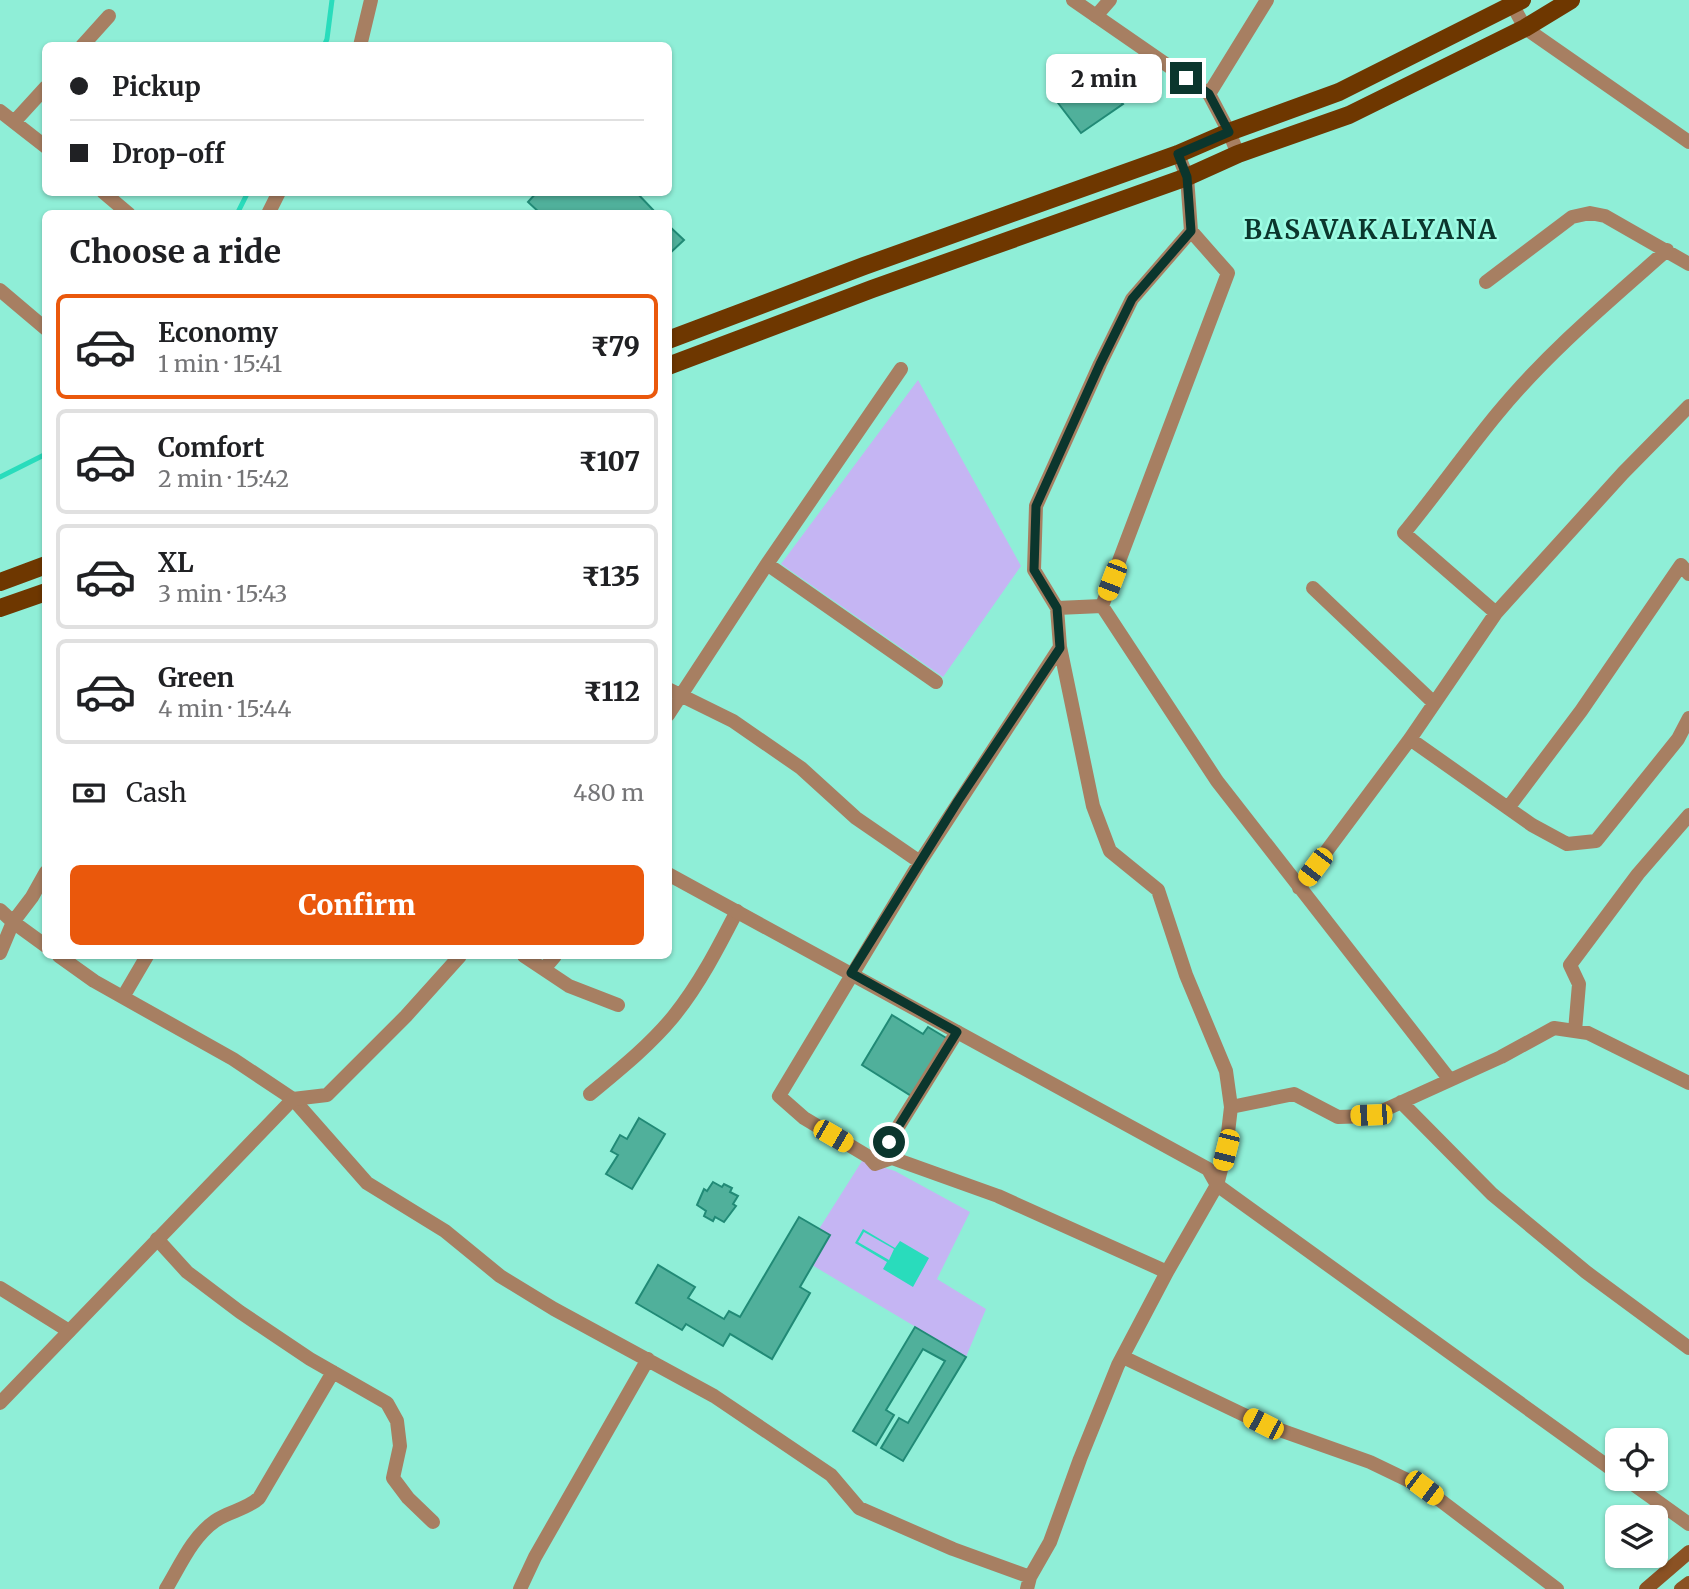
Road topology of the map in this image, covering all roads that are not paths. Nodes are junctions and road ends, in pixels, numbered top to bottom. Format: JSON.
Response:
{"nodes":[{"id":1,"x":371,"y":0,"type":"edge"},
{"id":2,"x":1073,"y":0,"type":"edge"},
{"id":3,"x":1110,"y":0,"type":"edge"},
{"id":4,"x":1267,"y":0,"type":"edge"},
{"id":5,"x":1571,"y":0,"type":"edge"},
{"id":6,"x":1517,"y":3,"type":"edge"},
{"id":7,"x":108,"y":16,"type":"dead end"},
{"id":8,"x":1096,"y":16,"type":"junction"},
{"id":9,"x":1525,"y":27,"type":"junction"},
{"id":10,"x":85,"y":42,"type":"edge"},
{"id":11,"x":360,"y":42,"type":"edge"},
{"id":12,"x":42,"y":91,"type":"edge"},
{"id":13,"x":1209,"y":94,"type":"junction"},
{"id":14,"x":0,"y":111,"type":"edge"},
{"id":15,"x":14,"y":122,"type":"junction"},
{"id":16,"x":1229,"y":132,"type":"junction"},
{"id":17,"x":1689,"y":142,"type":"edge"},
{"id":18,"x":42,"y":144,"type":"edge"},
{"id":19,"x":1178,"y":154,"type":"junction"},
{"id":20,"x":1238,"y":154,"type":"junction"},
{"id":21,"x":1187,"y":177,"type":"junction"},
{"id":22,"x":108,"y":196,"type":"edge"},
{"id":23,"x":124,"y":210,"type":"edge"},
{"id":24,"x":1191,"y":231,"type":"junction"},
{"id":25,"x":1667,"y":250,"type":"junction"},
{"id":26,"x":1689,"y":264,"type":"edge"},
{"id":27,"x":1486,"y":282,"type":"dead end"},
{"id":28,"x":0,"y":290,"type":"edge"},
{"id":29,"x":42,"y":325,"type":"edge"},
{"id":30,"x":672,"y":338,"type":"edge"},
{"id":31,"x":672,"y":364,"type":"edge"},
{"id":32,"x":901,"y":369,"type":"dead end"},
{"id":33,"x":1688,"y":409,"type":"edge"},
{"id":34,"x":766,"y":564,"type":"junction"},
{"id":35,"x":42,"y":566,"type":"edge"},
{"id":36,"x":1689,"y":574,"type":"edge"},
{"id":37,"x":0,"y":582,"type":"edge"},
{"id":38,"x":1313,"y":588,"type":"dead end"},
{"id":39,"x":42,"y":593,"type":"edge"},
{"id":40,"x":1102,"y":606,"type":"junction"},
{"id":41,"x":0,"y":608,"type":"edge"},
{"id":42,"x":1057,"y":608,"type":"junction"},
{"id":43,"x":1496,"y":613,"type":"junction"},
{"id":44,"x":1060,"y":648,"type":"junction"},
{"id":45,"x":936,"y":682,"type":"dead end"},
{"id":46,"x":675,"y":692,"type":"edge"},
{"id":47,"x":1434,"y":703,"type":"junction"},
{"id":48,"x":1689,"y":718,"type":"edge"},
{"id":49,"x":1410,"y":739,"type":"junction"},
{"id":50,"x":1508,"y":808,"type":"junction"},
{"id":51,"x":1689,"y":815,"type":"edge"},
{"id":52,"x":920,"y":862,"type":"junction"},
{"id":53,"x":672,"y":876,"type":"edge"},
{"id":54,"x":42,"y":879,"type":"edge"},
{"id":55,"x":1299,"y":888,"type":"junction"},
{"id":56,"x":0,"y":910,"type":"edge"},
{"id":57,"x":737,"y":911,"type":"junction"},
{"id":58,"x":13,"y":922,"type":"junction"},
{"id":59,"x":42,"y":943,"type":"edge"},
{"id":60,"x":0,"y":953,"type":"edge"},
{"id":61,"x":63,"y":959,"type":"edge"},
{"id":62,"x":145,"y":959,"type":"edge"},
{"id":63,"x":457,"y":959,"type":"edge"},
{"id":64,"x":529,"y":959,"type":"edge"},
{"id":65,"x":552,"y":959,"type":"edge"},
{"id":66,"x":544,"y":969,"type":"junction"},
{"id":67,"x":851,"y":973,"type":"junction"},
{"id":68,"x":123,"y":997,"type":"junction"},
{"id":69,"x":618,"y":1004,"type":"dead end"},
{"id":70,"x":1575,"y":1031,"type":"junction"},
{"id":71,"x":957,"y":1032,"type":"junction"},
{"id":72,"x":1450,"y":1080,"type":"junction"},
{"id":73,"x":1688,"y":1080,"type":"edge"},
{"id":74,"x":590,"y":1094,"type":"dead end"},
{"id":75,"x":293,"y":1098,"type":"junction"},
{"id":76,"x":1401,"y":1102,"type":"junction"},
{"id":77,"x":1231,"y":1107,"type":"junction"},
{"id":78,"x":876,"y":1164,"type":"junction"},
{"id":79,"x":1217,"y":1185,"type":"junction"},
{"id":80,"x":157,"y":1239,"type":"junction"},
{"id":81,"x":1167,"y":1272,"type":"junction"},
{"id":82,"x":0,"y":1288,"type":"edge"},
{"id":83,"x":69,"y":1331,"type":"junction"},
{"id":84,"x":1689,"y":1348,"type":"edge"},
{"id":85,"x":1123,"y":1357,"type":"junction"},
{"id":86,"x":648,"y":1359,"type":"junction"},
{"id":87,"x":332,"y":1372,"type":"junction"},
{"id":88,"x":0,"y":1403,"type":"edge"},
{"id":89,"x":1605,"y":1464,"type":"edge"},
{"id":90,"x":1643,"y":1491,"type":"edge"},
{"id":91,"x":433,"y":1522,"type":"dead end"},
{"id":92,"x":1689,"y":1524,"type":"edge"},
{"id":93,"x":1689,"y":1552,"type":"edge"},
{"id":94,"x":1029,"y":1583,"type":"edge"},
{"id":95,"x":1689,"y":1583,"type":"edge"},
{"id":96,"x":166,"y":1589,"type":"edge"},
{"id":97,"x":520,"y":1589,"type":"edge"},
{"id":98,"x":1557,"y":1589,"type":"edge"},
{"id":99,"x":1646,"y":1589,"type":"edge"},
{"id":100,"x":1681,"y":1589,"type":"edge"}],
"edges":[{"from":1,"to":11,"type":"street"},
{"from":2,"to":8,"type":"street"},
{"from":3,"to":8,"type":"street"},
{"from":4,"to":13,"type":"street"},
{"from":5,"to":9,"type":"main road"},
{"from":6,"to":9,"type":"street"},
{"from":6,"to":16,"type":"main road"},
{"from":7,"to":10,"type":"street"},
{"from":8,"to":13,"type":"street"},
{"from":9,"to":17,"type":"street"},
{"from":9,"to":20,"type":"main road"},
{"from":12,"to":15,"type":"street"},
{"from":13,"to":16,"type":"street"},
{"from":14,"to":15,"type":"street"},
{"from":15,"to":18,"type":"street"},
{"from":16,"to":19,"type":"main road"},
{"from":16,"to":20,"type":"street"},
{"from":19,"to":21,"type":"street"},
{"from":19,"to":30,"type":"main road"},
{"from":20,"to":21,"type":"main road"},
{"from":21,"to":24,"type":"street"},
{"from":21,"to":31,"type":"main road"},
{"from":22,"to":23,"type":"street"},
{"from":24,"to":40,"type":"street"},
{"from":24,"to":42,"type":"street"},
{"from":25,"to":26,"type":"street"},
{"from":25,"to":27,"type":"street"},
{"from":25,"to":43,"type":"street"},
{"from":28,"to":29,"type":"street"},
{"from":32,"to":34,"type":"street"},
{"from":33,"to":43,"type":"street"},
{"from":34,"to":45,"type":"street"},
{"from":34,"to":46,"type":"street"},
{"from":35,"to":37,"type":"main road"},
{"from":36,"to":50,"type":"street"},
{"from":38,"to":47,"type":"street"},
{"from":39,"to":41,"type":"main road"},
{"from":40,"to":42,"type":"street"},
{"from":40,"to":55,"type":"street"},
{"from":42,"to":44,"type":"street"},
{"from":43,"to":47,"type":"street"},
{"from":44,"to":52,"type":"street"},
{"from":44,"to":77,"type":"street"},
{"from":46,"to":52,"type":"street"},
{"from":47,"to":49,"type":"street"},
{"from":48,"to":50,"type":"street"},
{"from":49,"to":50,"type":"street"},
{"from":49,"to":55,"type":"street"},
{"from":51,"to":70,"type":"street"},
{"from":52,"to":67,"type":"street"},
{"from":53,"to":57,"type":"street"},
{"from":54,"to":58,"type":"street"},
{"from":55,"to":72,"type":"street"},
{"from":56,"to":58,"type":"street"},
{"from":57,"to":67,"type":"street"},
{"from":57,"to":74,"type":"street"},
{"from":58,"to":59,"type":"street"},
{"from":58,"to":60,"type":"street"},
{"from":61,"to":68,"type":"street"},
{"from":62,"to":68,"type":"street"},
{"from":63,"to":75,"type":"street"},
{"from":64,"to":66,"type":"street"},
{"from":65,"to":66,"type":"street"},
{"from":66,"to":69,"type":"street"},
{"from":67,"to":71,"type":"street"},
{"from":67,"to":78,"type":"street"},
{"from":68,"to":75,"type":"street"},
{"from":70,"to":72,"type":"street"},
{"from":70,"to":73,"type":"street"},
{"from":71,"to":78,"type":"street"},
{"from":71,"to":79,"type":"street"},
{"from":72,"to":76,"type":"street"},
{"from":75,"to":80,"type":"street"},
{"from":75,"to":86,"type":"street"},
{"from":76,"to":77,"type":"street"},
{"from":76,"to":84,"type":"street"},
{"from":77,"to":79,"type":"street"},
{"from":78,"to":81,"type":"street"},
{"from":79,"to":81,"type":"street"},
{"from":79,"to":89,"type":"street"},
{"from":80,"to":83,"type":"street"},
{"from":80,"to":87,"type":"street"},
{"from":81,"to":85,"type":"street"},
{"from":82,"to":83,"type":"street"},
{"from":83,"to":88,"type":"street"},
{"from":85,"to":94,"type":"street"},
{"from":85,"to":98,"type":"street"},
{"from":86,"to":94,"type":"street"},
{"from":86,"to":97,"type":"street"},
{"from":87,"to":91,"type":"street"},
{"from":87,"to":96,"type":"street"},
{"from":90,"to":92,"type":"street"},
{"from":93,"to":99,"type":"main road"},
{"from":95,"to":100,"type":"main road"}]}
